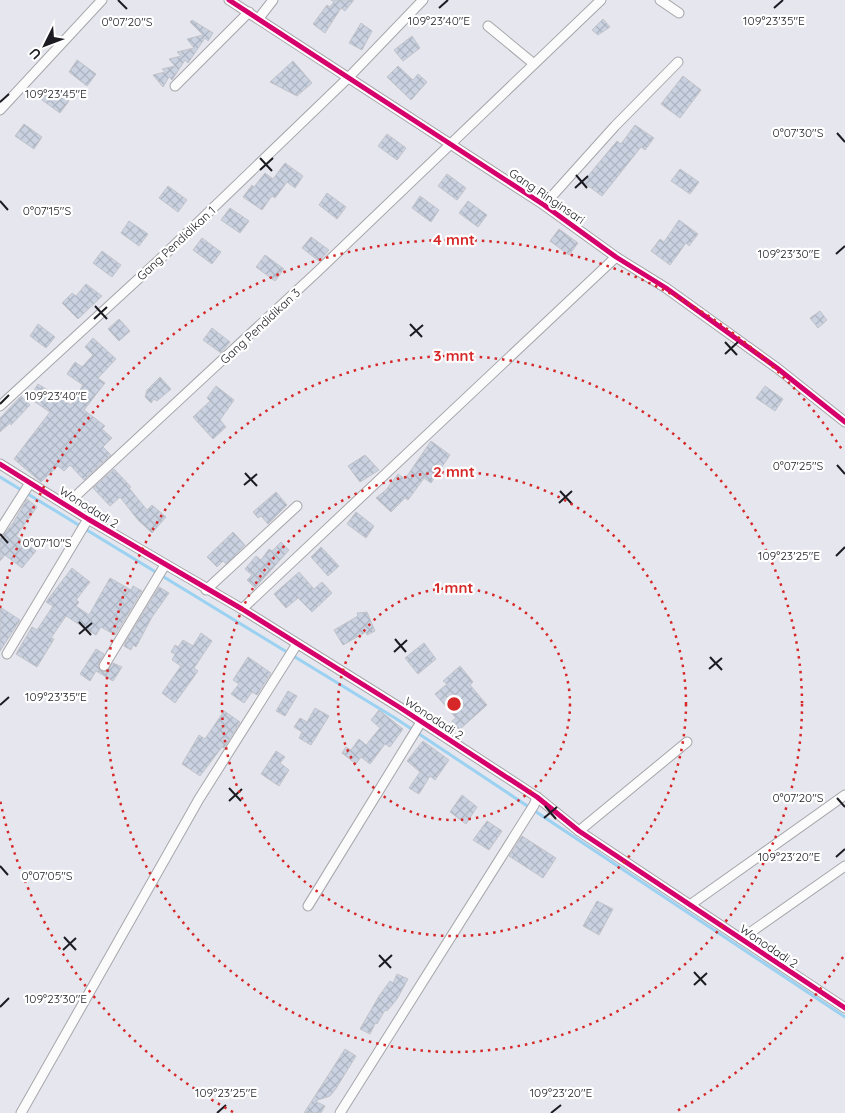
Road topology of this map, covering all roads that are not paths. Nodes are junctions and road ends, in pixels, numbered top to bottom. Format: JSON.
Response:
{"nodes":[{"id":1,"x":102,"y":0,"type":"edge"},
{"id":2,"x":229,"y":0,"type":"edge"},
{"id":3,"x":273,"y":0,"type":"edge"},
{"id":4,"x":423,"y":0,"type":"edge"},
{"id":5,"x":601,"y":0,"type":"edge"},
{"id":6,"x":660,"y":0,"type":"edge"},
{"id":7,"x":248,"y":12,"type":"junction"},
{"id":8,"x":679,"y":13,"type":"dead end"},
{"id":9,"x":258,"y":18,"type":"junction"},
{"id":10,"x":488,"y":26,"type":"dead end"},
{"id":11,"x":678,"y":62,"type":"dead end"},
{"id":12,"x":534,"y":64,"type":"junction"},
{"id":13,"x":349,"y":77,"type":"junction"},
{"id":14,"x":175,"y":86,"type":"dead end"},
{"id":15,"x":0,"y":110,"type":"edge"},
{"id":16,"x":450,"y":145,"type":"junction"},
{"id":17,"x":544,"y":204,"type":"junction"},
{"id":18,"x":616,"y":257,"type":"junction"},
{"id":19,"x":0,"y":406,"type":"edge"},
{"id":20,"x":845,"y":422,"type":"edge"},
{"id":21,"x":0,"y":464,"type":"edge"},
{"id":22,"x":30,"y":483,"type":"junction"},
{"id":23,"x":67,"y":504,"type":"junction"},
{"id":24,"x":297,"y":506,"type":"dead end"},
{"id":25,"x":88,"y":519,"type":"junction"},
{"id":26,"x":0,"y":530,"type":"edge"},
{"id":27,"x":165,"y":565,"type":"junction"},
{"id":28,"x":206,"y":590,"type":"junction"},
{"id":29,"x":242,"y":609,"type":"junction"},
{"id":30,"x":296,"y":644,"type":"junction"},
{"id":31,"x":7,"y":654,"type":"dead end"},
{"id":32,"x":104,"y":666,"type":"dead end"},
{"id":33,"x":421,"y":723,"type":"junction"},
{"id":34,"x":687,"y":742,"type":"dead end"},
{"id":35,"x":845,"y":795,"type":"edge"},
{"id":36,"x":536,"y":801,"type":"junction"},
{"id":37,"x":579,"y":831,"type":"junction"},
{"id":38,"x":845,"y":866,"type":"edge"},
{"id":39,"x":690,"y":904,"type":"junction"},
{"id":40,"x":308,"y":906,"type":"dead end"},
{"id":41,"x":741,"y":939,"type":"junction"},
{"id":42,"x":845,"y":1008,"type":"edge"},
{"id":43,"x":21,"y":1113,"type":"edge"},
{"id":44,"x":340,"y":1113,"type":"edge"}],
"edges":[{"from":1,"to":15,"type":"street"},
{"from":2,"to":7,"type":"street","name":"Gang Ringinsari"},
{"from":3,"to":9,"type":"street"},
{"from":4,"to":13,"type":"street","name":"Gang Pendidikan 1"},
{"from":5,"to":12,"type":"street","name":"Gang Pendidikan 3"},
{"from":6,"to":8,"type":"street"},
{"from":7,"to":9,"type":"street","name":"Gang Ringinsari"},
{"from":7,"to":14,"type":"street"},
{"from":9,"to":13,"type":"street","name":"Gang Ringinsari"},
{"from":10,"to":12,"type":"street"},
{"from":11,"to":17,"type":"street"},
{"from":12,"to":16,"type":"street","name":"Gang Pendidikan 3"},
{"from":13,"to":16,"type":"street","name":"Gang Ringinsari"},
{"from":13,"to":19,"type":"street","name":"Gang Pendidikan 1"},
{"from":16,"to":17,"type":"street","name":"Gang Ringinsari"},
{"from":16,"to":23,"type":"street","name":"Gang Pendidikan 3"},
{"from":17,"to":18,"type":"street","name":"Gang Ringinsari"},
{"from":18,"to":20,"type":"street","name":"Gang Ringinsari"},
{"from":18,"to":29,"type":"street"},
{"from":21,"to":22,"type":"street","name":"Wonodadi 2"},
{"from":22,"to":23,"type":"street","name":"Wonodadi 2"},
{"from":22,"to":26,"type":"street"},
{"from":23,"to":25,"type":"street","name":"Wonodadi 2"},
{"from":24,"to":28,"type":"street"},
{"from":25,"to":27,"type":"street","name":"Wonodadi 2"},
{"from":25,"to":31,"type":"street"},
{"from":27,"to":28,"type":"street","name":"Wonodadi 2"},
{"from":27,"to":32,"type":"street"},
{"from":28,"to":29,"type":"street","name":"Wonodadi 2"},
{"from":29,"to":30,"type":"street","name":"Wonodadi 2"},
{"from":30,"to":33,"type":"street","name":"Wonodadi 2"},
{"from":30,"to":43,"type":"street"},
{"from":33,"to":36,"type":"street","name":"Wonodadi 2"},
{"from":33,"to":40,"type":"street"},
{"from":34,"to":37,"type":"street"},
{"from":35,"to":39,"type":"street"},
{"from":36,"to":37,"type":"street","name":"Wonodadi 2"},
{"from":36,"to":44,"type":"street"},
{"from":37,"to":39,"type":"street","name":"Wonodadi 2"},
{"from":38,"to":41,"type":"street"},
{"from":39,"to":41,"type":"street","name":"Wonodadi 2"},
{"from":41,"to":42,"type":"street","name":"Wonodadi 2"}]}
